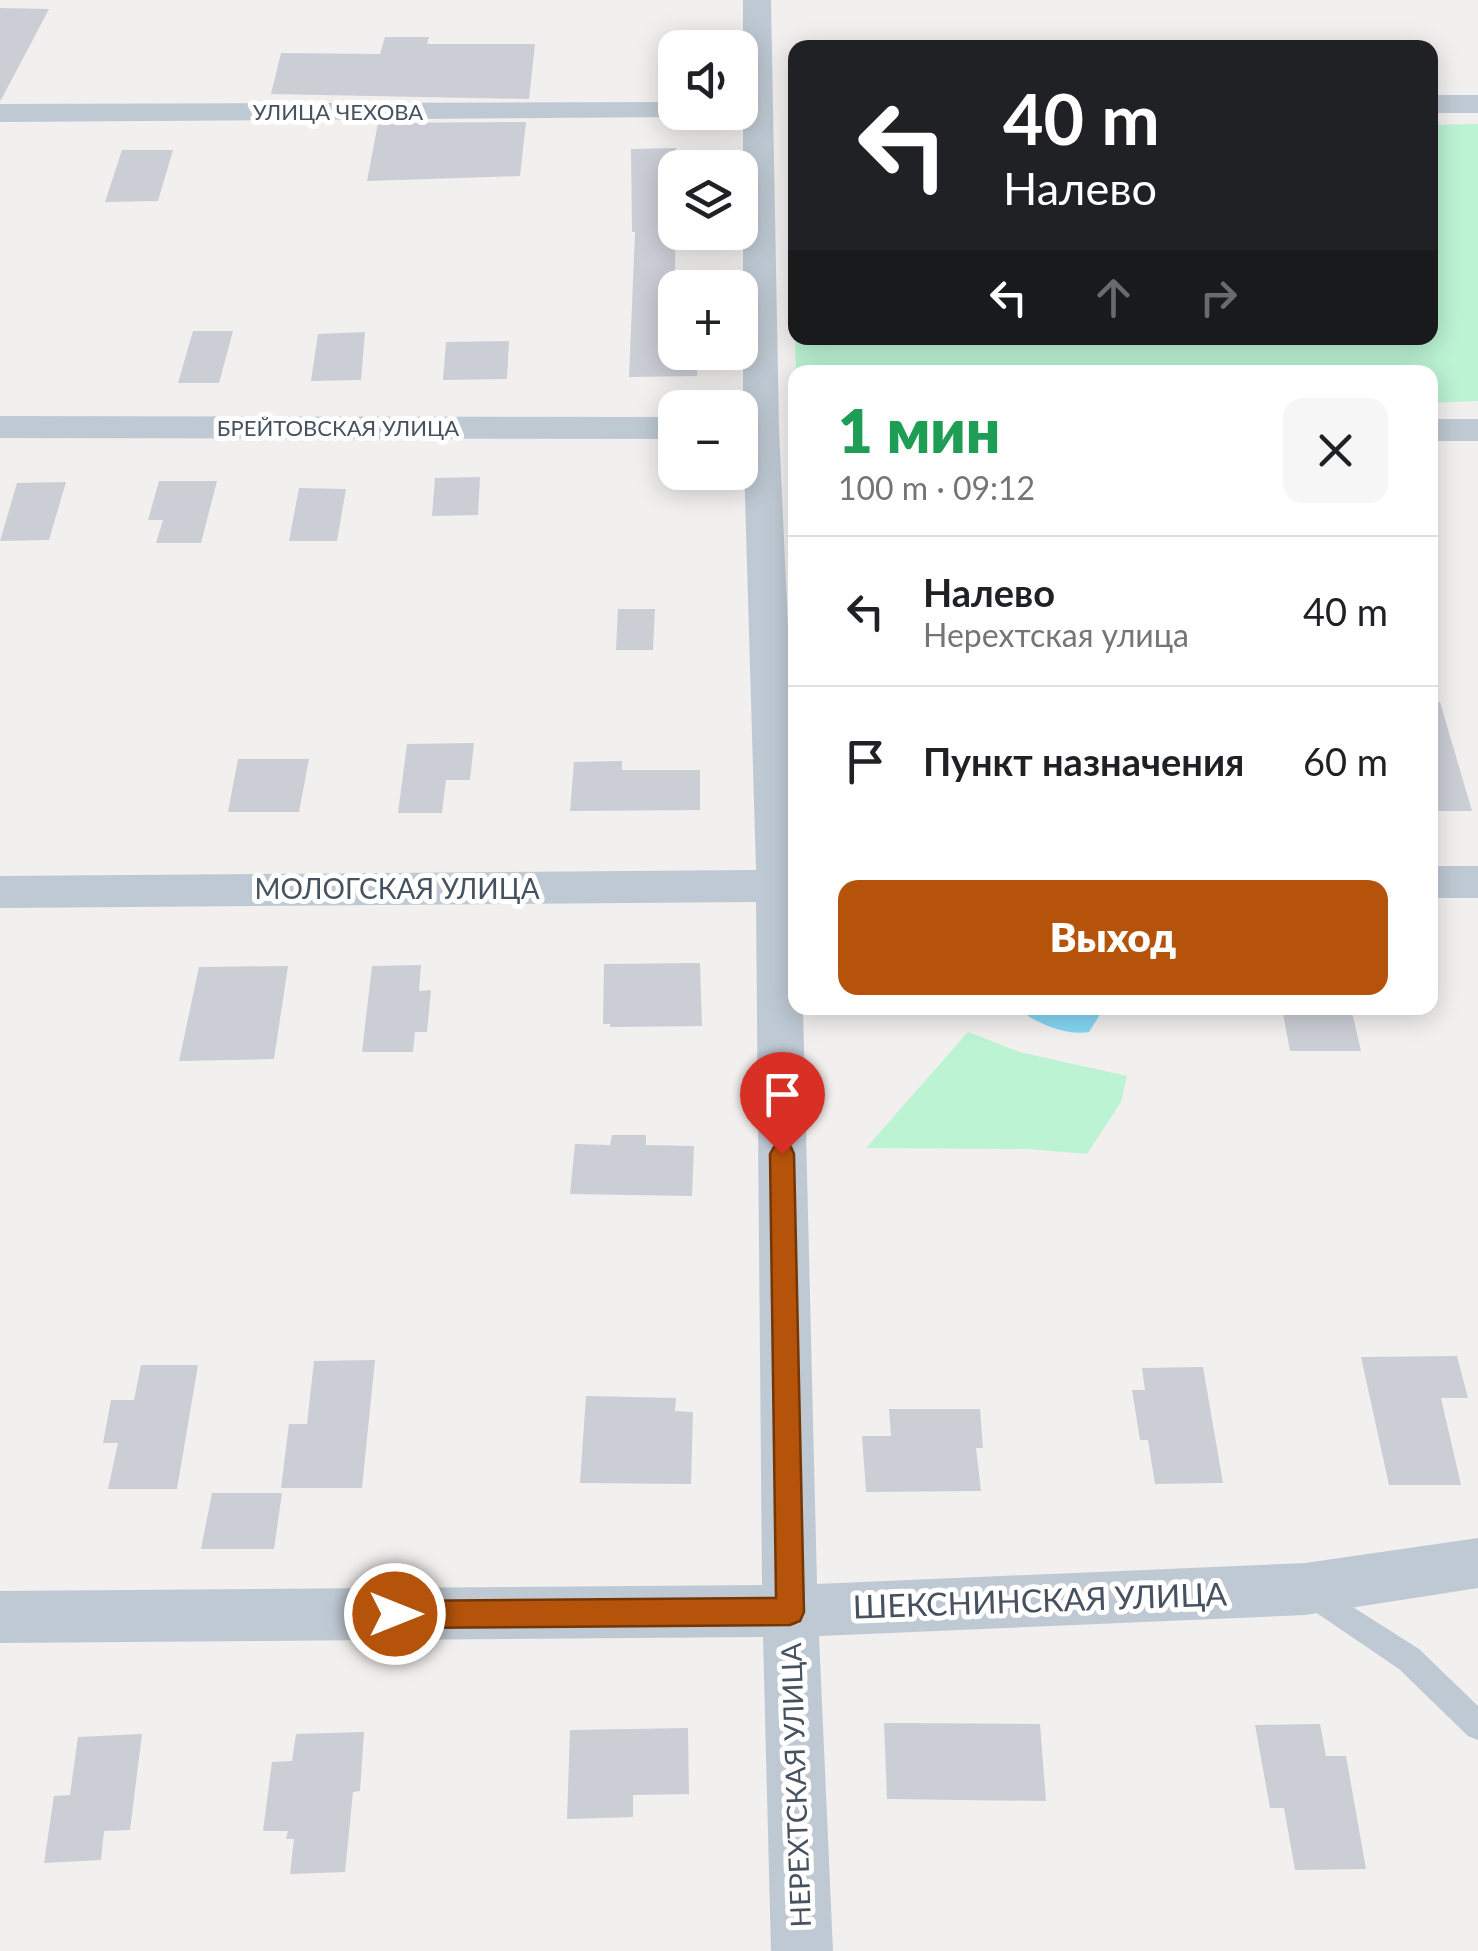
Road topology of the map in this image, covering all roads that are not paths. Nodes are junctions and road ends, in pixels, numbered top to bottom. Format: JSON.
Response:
{"nodes":[{"id":1,"x":758,"y":0,"type":"edge"},
{"id":2,"x":1438,"y":104,"type":"edge"},
{"id":3,"x":1478,"y":104,"type":"edge"},
{"id":4,"x":658,"y":110,"type":"edge"},
{"id":5,"x":765,"y":110,"type":"edge"},
{"id":6,"x":0,"y":113,"type":"edge"},
{"id":7,"x":0,"y":428,"type":"edge"},
{"id":8,"x":658,"y":428,"type":"edge"},
{"id":9,"x":765,"y":428,"type":"edge"},
{"id":10,"x":1438,"y":430,"type":"edge"},
{"id":11,"x":1478,"y":430,"type":"edge"},
{"id":12,"x":1438,"y":882,"type":"edge"},
{"id":13,"x":1478,"y":882,"type":"edge"},
{"id":14,"x":786,"y":886,"type":"edge"},
{"id":15,"x":0,"y":892,"type":"edge"},
{"id":16,"x":1478,"y":1563,"type":"edge"},
{"id":17,"x":1305,"y":1589,"type":"junction"},
{"id":18,"x":790,"y":1612,"type":"junction"},
{"id":19,"x":0,"y":1618,"type":"edge"},
{"id":20,"x":1478,"y":1726,"type":"edge"},
{"id":21,"x":802,"y":1951,"type":"edge"}],
"edges":[{"from":1,"to":5,"type":"street","name":"НЕРЕХТСКАЯ УЛИЦА"},
{"from":2,"to":3,"type":"street"},
{"from":4,"to":6,"type":"street","name":"УЛИЦА ЧЕХОВА"},
{"from":5,"to":9,"type":"street","name":"НЕРЕХТСКАЯ УЛИЦА"},
{"from":7,"to":8,"type":"street","name":"БРЕЙТОВСКАЯ УЛИЦА"},
{"from":9,"to":14,"type":"street","name":"НЕРЕХТСКАЯ УЛИЦА"},
{"from":10,"to":11,"type":"street"},
{"from":12,"to":13,"type":"street"},
{"from":14,"to":15,"type":"street","name":"МОЛОГСКАЯ УЛИЦА"},
{"from":14,"to":18,"type":"street","name":"НЕРЕХТСКАЯ УЛИЦА"},
{"from":16,"to":17,"type":"street","name":"ШЕКСНИНСКАЯ УЛИЦА"},
{"from":17,"to":18,"type":"street","name":"ШЕКСНИНСКАЯ УЛИЦА"},
{"from":17,"to":20,"type":"lane"},
{"from":18,"to":19,"type":"street","name":"ШЕКСНИНСКАЯ УЛИЦА"},
{"from":18,"to":21,"type":"street","name":"НЕРЕХТСКАЯ УЛИЦА"}]}
